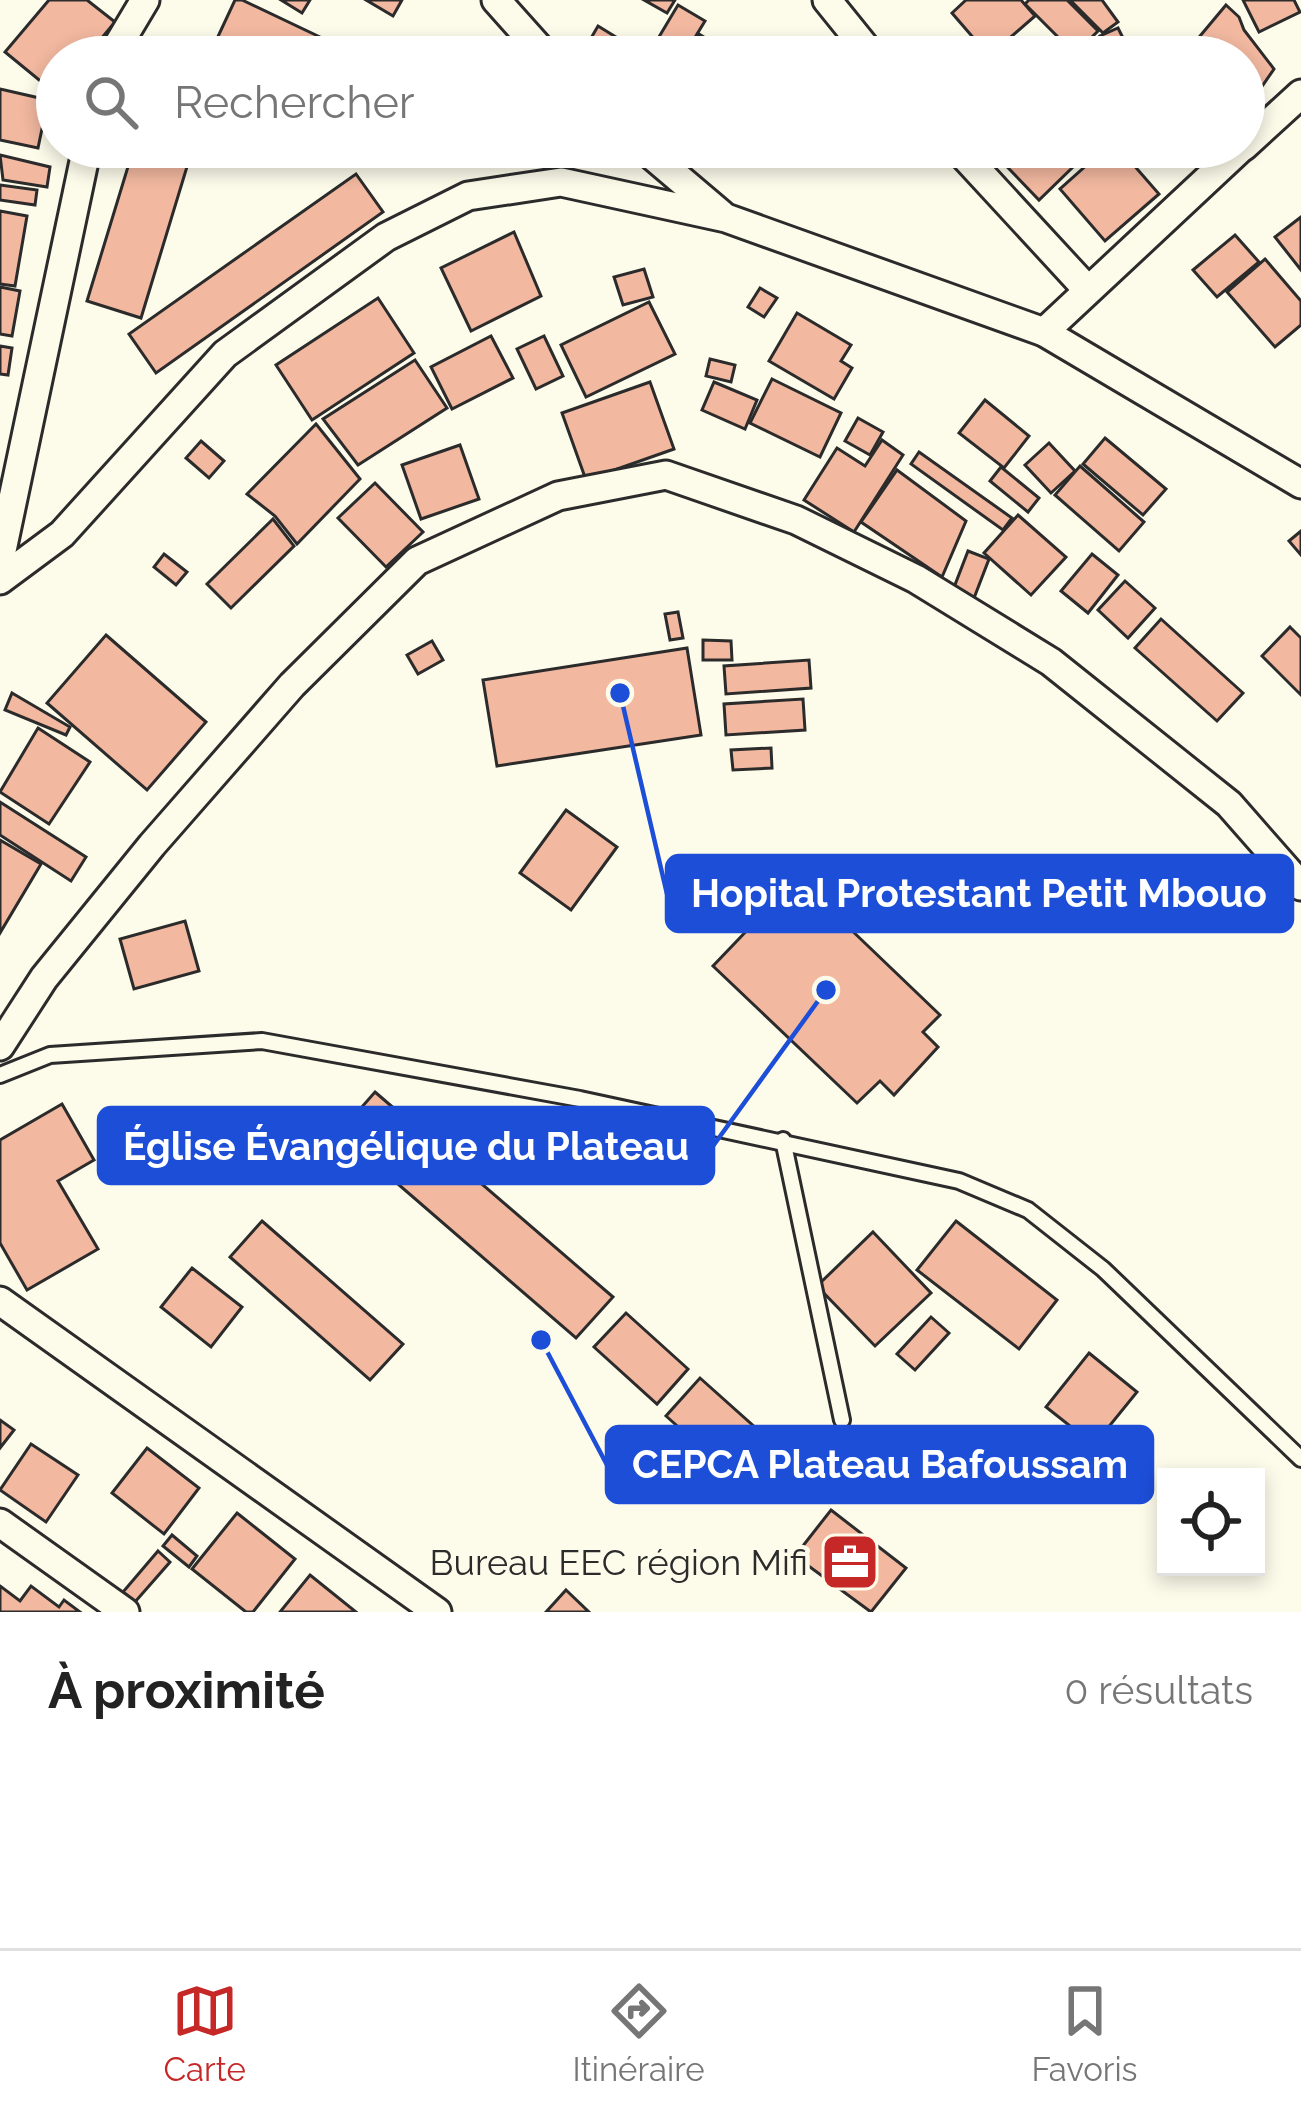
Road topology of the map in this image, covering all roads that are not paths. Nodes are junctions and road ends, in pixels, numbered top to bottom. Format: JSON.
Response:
{"nodes":[{"id":1,"x":145,"y":0,"type":"edge"},
{"id":2,"x":496,"y":0,"type":"edge"},
{"id":3,"x":827,"y":0,"type":"edge"},
{"id":4,"x":124,"y":36,"type":"edge"},
{"id":5,"x":526,"y":36,"type":"edge"},
{"id":6,"x":856,"y":36,"type":"edge"},
{"id":7,"x":1301,"y":94,"type":"edge"},
{"id":8,"x":1265,"y":126,"type":"edge"},
{"id":9,"x":82,"y":168,"type":"edge"},
{"id":10,"x":668,"y":168,"type":"edge"},
{"id":11,"x":976,"y":168,"type":"edge"},
{"id":12,"x":1219,"y":168,"type":"edge"},
{"id":13,"x":726,"y":218,"type":"junction"},
{"id":14,"x":1087,"y":288,"type":"junction"},
{"id":15,"x":1044,"y":332,"type":"junction"},
{"id":16,"x":1301,"y":484,"type":"edge"},
{"id":17,"x":0,"y":560,"type":"edge"},
{"id":18,"x":0,"y":580,"type":"edge"},
{"id":19,"x":1301,"y":886,"type":"edge"},
{"id":20,"x":0,"y":1046,"type":"edge"},
{"id":21,"x":0,"y":1075,"type":"edge"},
{"id":22,"x":783,"y":1141,"type":"junction"},
{"id":23,"x":0,"y":1301,"type":"edge"},
{"id":24,"x":842,"y":1420,"type":"dead end"},
{"id":25,"x":1301,"y":1459,"type":"edge"},
{"id":26,"x":0,"y":1523,"type":"edge"},
{"id":27,"x":432,"y":1611,"type":"edge"},
{"id":28,"x":125,"y":1612,"type":"edge"}],
"edges":[{"from":1,"to":4,"type":"street"},
{"from":2,"to":5,"type":"street"},
{"from":3,"to":6,"type":"street"},
{"from":7,"to":8,"type":"street"},
{"from":9,"to":17,"type":"street"},
{"from":10,"to":13,"type":"street"},
{"from":11,"to":14,"type":"street"},
{"from":12,"to":14,"type":"street"},
{"from":13,"to":15,"type":"street"},
{"from":13,"to":18,"type":"street"},
{"from":14,"to":15,"type":"street"},
{"from":15,"to":16,"type":"street"},
{"from":19,"to":20,"type":"street"},
{"from":21,"to":22,"type":"lane"},
{"from":22,"to":24,"type":"lane"},
{"from":22,"to":25,"type":"lane"},
{"from":23,"to":27,"type":"street"},
{"from":26,"to":28,"type":"street"}]}
